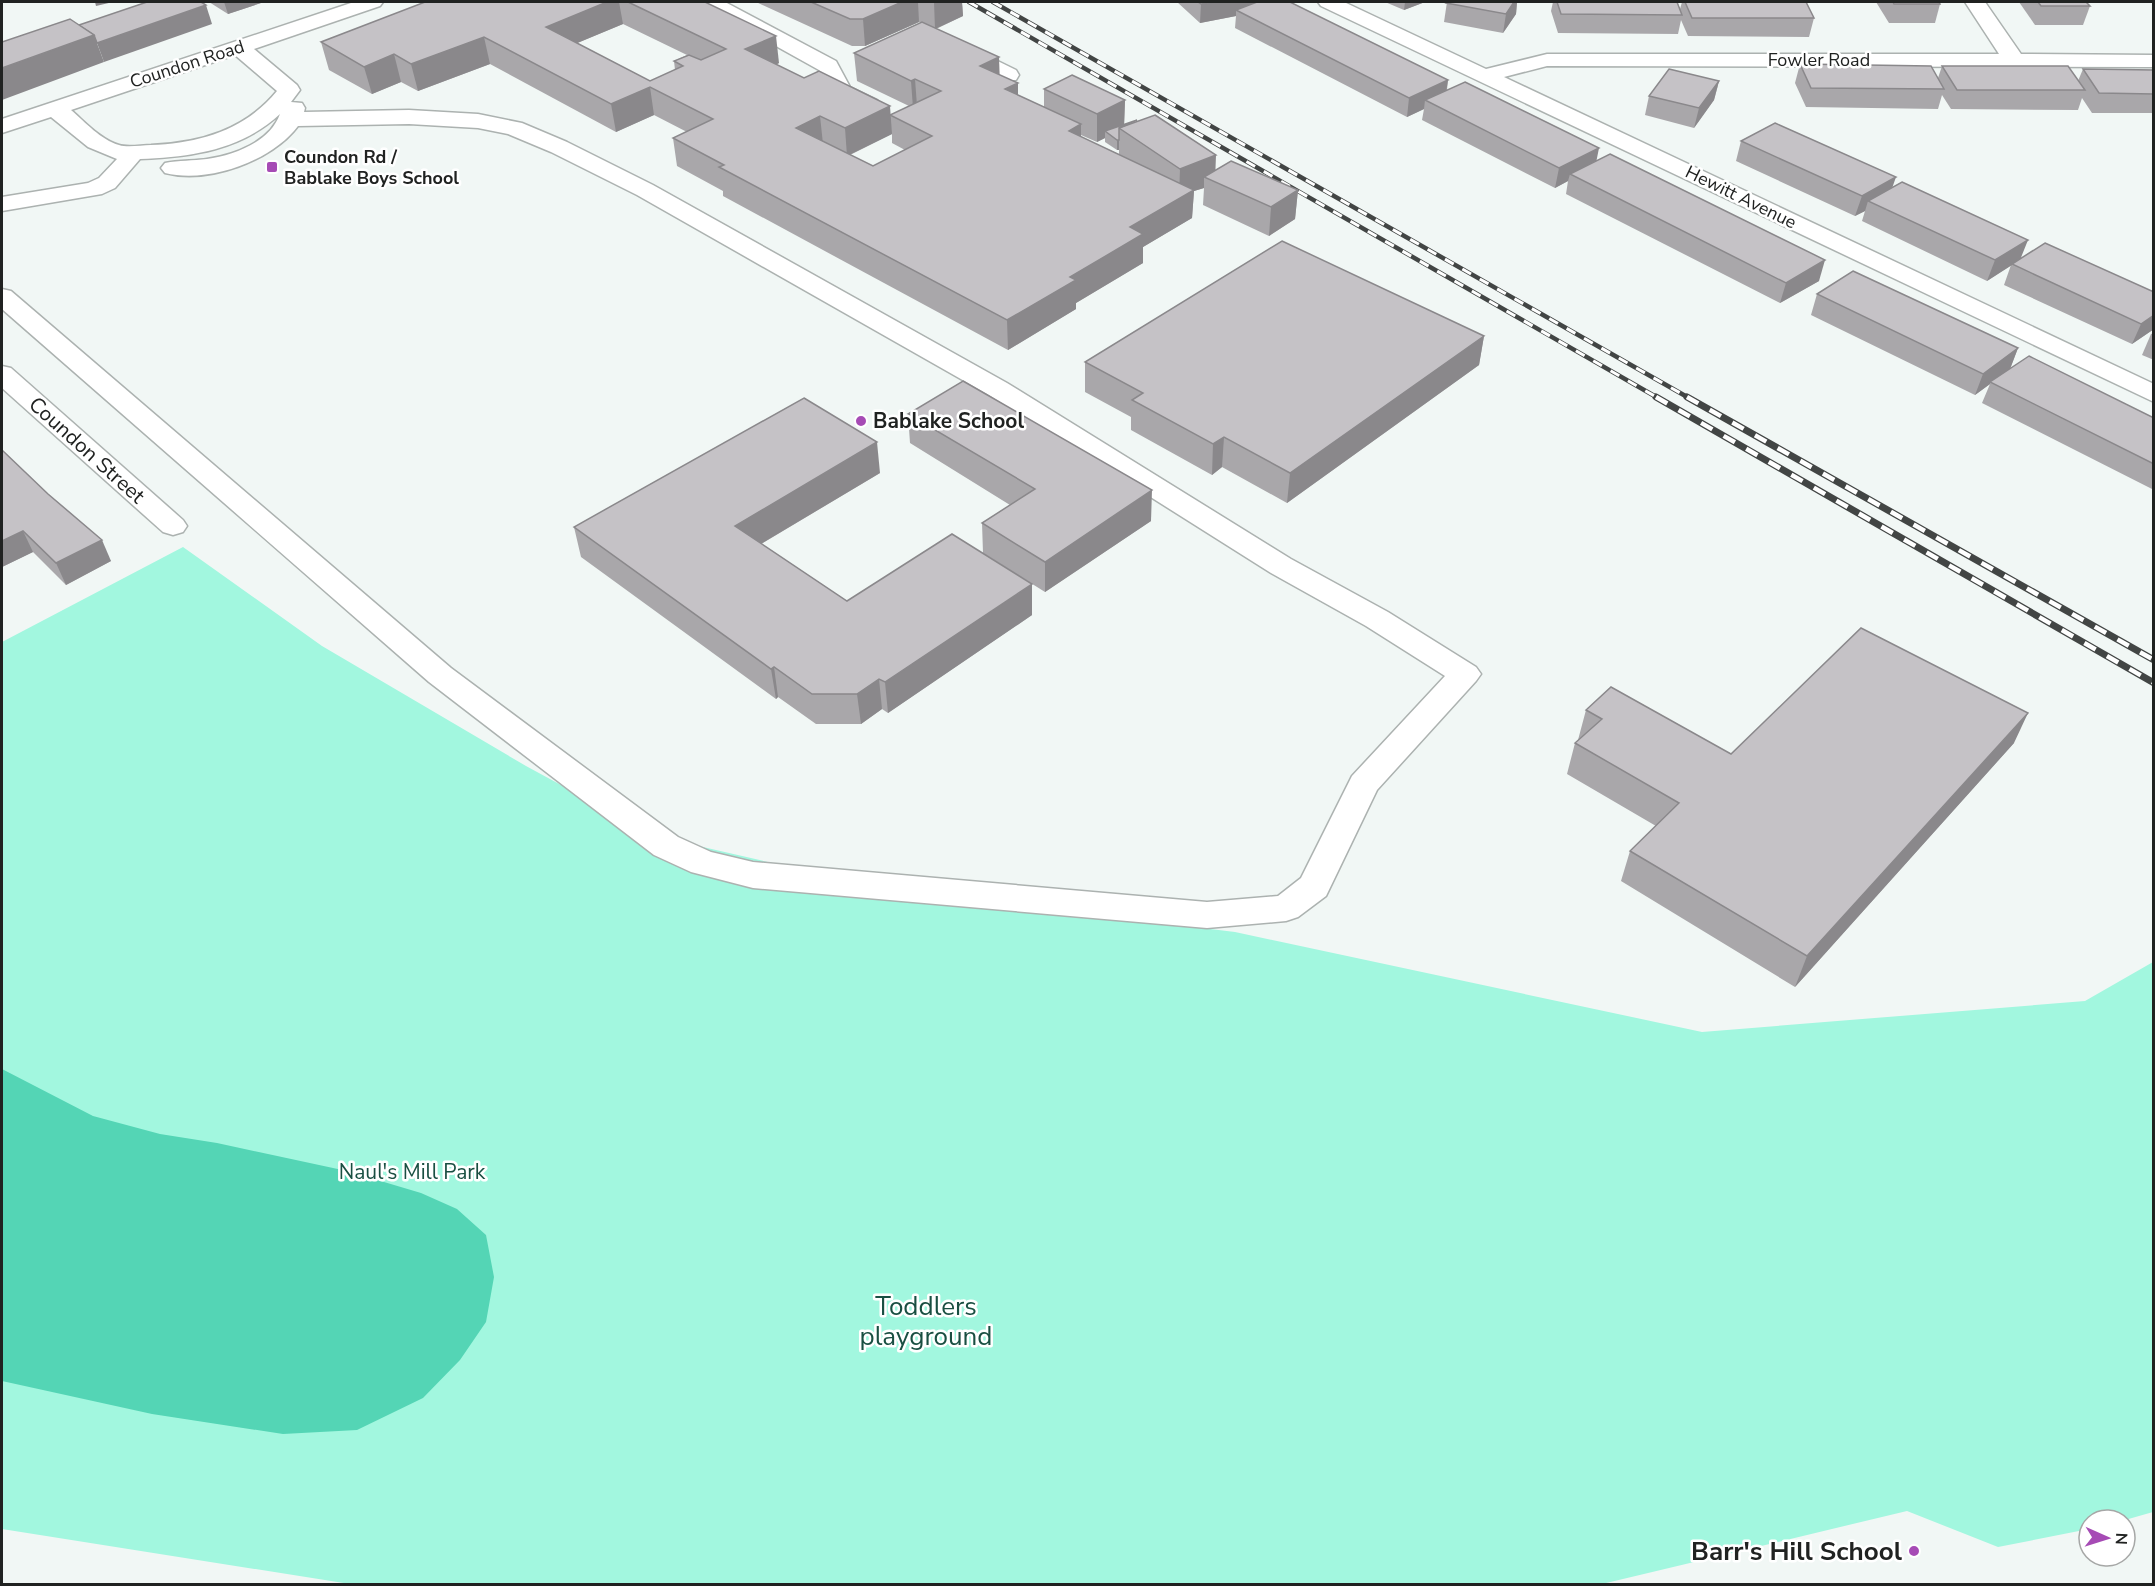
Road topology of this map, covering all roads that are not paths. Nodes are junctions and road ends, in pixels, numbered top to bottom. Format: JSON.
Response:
{"nodes":[{"id":1,"x":373,"y":2,"type":"edge"},
{"id":2,"x":711,"y":2,"type":"edge"},
{"id":3,"x":1328,"y":2,"type":"edge"},
{"id":4,"x":1975,"y":2,"type":"edge"},
{"id":5,"x":940,"y":41,"type":"edge"},
{"id":6,"x":239,"y":47,"type":"junction"},
{"id":7,"x":850,"y":60,"type":"edge"},
{"id":8,"x":2014,"y":60,"type":"junction"},
{"id":9,"x":2154,"y":61,"type":"edge"},
{"id":10,"x":828,"y":66,"type":"junction"},
{"id":11,"x":1008,"y":75,"type":"dead end"},
{"id":12,"x":1487,"y":75,"type":"junction"},
{"id":13,"x":289,"y":90,"type":"junction"},
{"id":14,"x":53,"y":107,"type":"junction"},
{"id":15,"x":892,"y":117,"type":"edge"},
{"id":16,"x":292,"y":119,"type":"junction"},
{"id":17,"x":2,"y":126,"type":"edge"},
{"id":18,"x":122,"y":156,"type":"junction"},
{"id":19,"x":2,"y":204,"type":"edge"},
{"id":20,"x":2,"y":296,"type":"edge"},
{"id":21,"x":2,"y":374,"type":"edge"},
{"id":22,"x":2154,"y":394,"type":"edge"},
{"id":23,"x":173,"y":526,"type":"dead end"}],
"edges":[{"from":1,"to":6,"type":"street","name":"Coundon Road"},
{"from":2,"to":10,"type":"street"},
{"from":3,"to":12,"type":"street","name":"Hewitt Avenue"},
{"from":4,"to":8,"type":"street"},
{"from":5,"to":11,"type":"street"},
{"from":6,"to":13,"type":"street"},
{"from":6,"to":14,"type":"street","name":"Coundon Road"},
{"from":7,"to":10,"type":"street"},
{"from":8,"to":9,"type":"street","name":"Fowler Road"},
{"from":8,"to":12,"type":"street","name":"Fowler Road"},
{"from":10,"to":15,"type":"street"},
{"from":12,"to":22,"type":"street","name":"Hewitt Avenue"},
{"from":13,"to":16,"type":"street"},
{"from":13,"to":18,"type":"street"},
{"from":14,"to":17,"type":"street","name":"Coundon Road"},
{"from":14,"to":18,"type":"street"},
{"from":16,"to":18,"type":"street"},
{"from":16,"to":20,"type":"street"},
{"from":18,"to":19,"type":"street"},
{"from":21,"to":23,"type":"street","name":"Coundon Street"}]}
